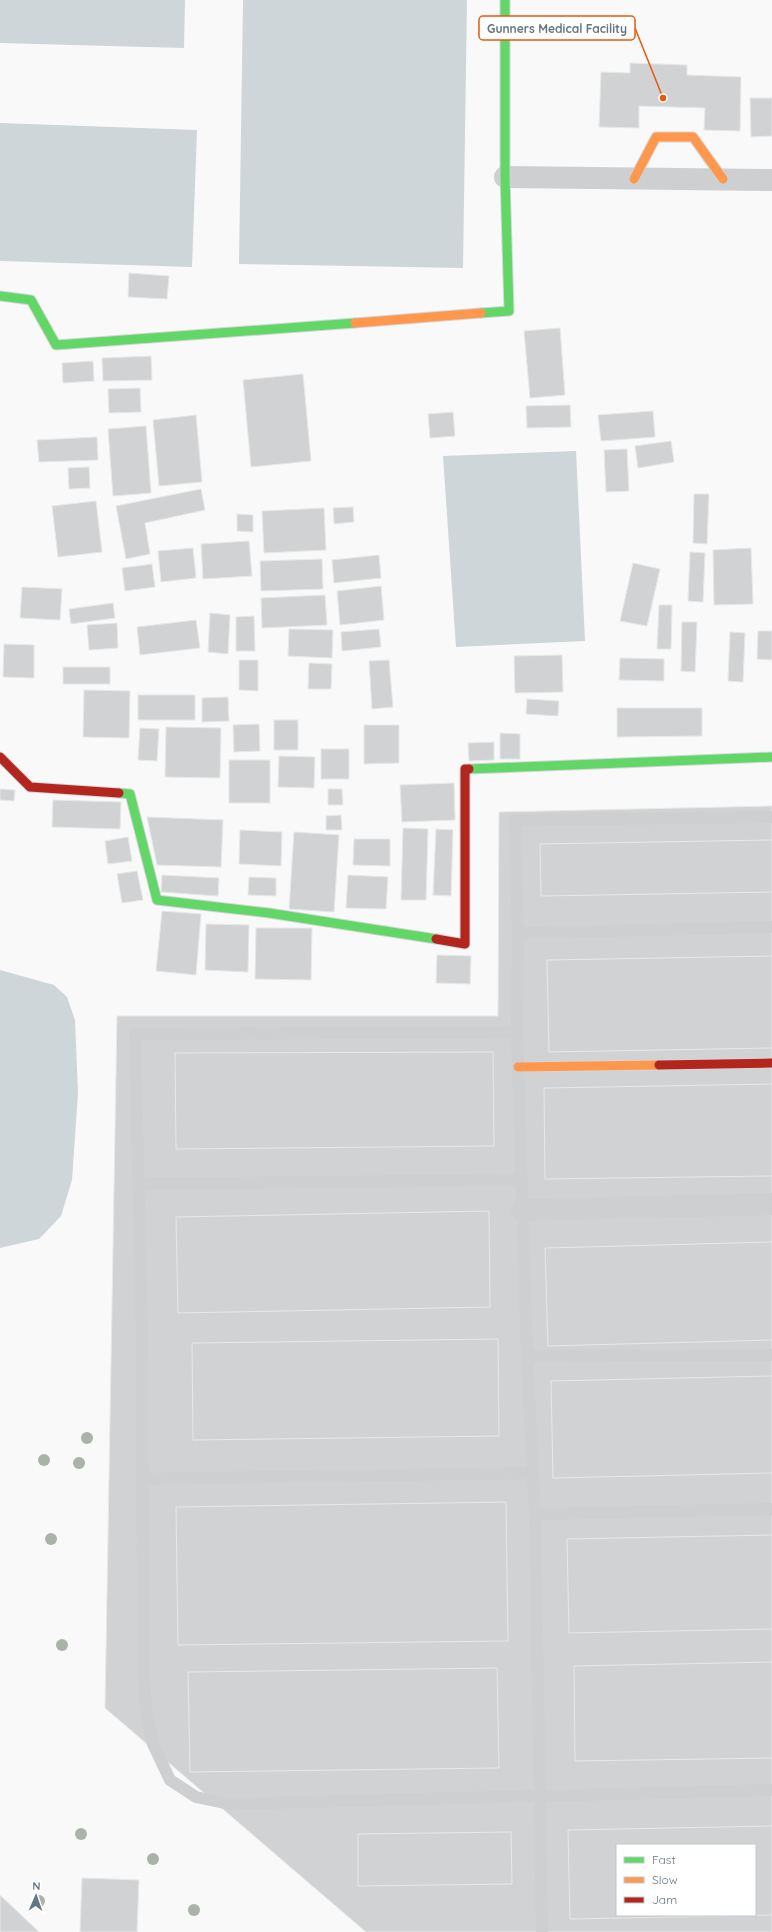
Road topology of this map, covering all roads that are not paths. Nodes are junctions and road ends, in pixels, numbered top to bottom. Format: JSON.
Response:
{"nodes":[{"id":1,"x":504,"y":0,"type":"edge"},
{"id":2,"x":505,"y":178,"type":"junction"},
{"id":3,"x":634,"y":179,"type":"junction"},
{"id":4,"x":723,"y":179,"type":"junction"},
{"id":5,"x":772,"y":180,"type":"edge"},
{"id":6,"x":0,"y":296,"type":"edge"},
{"id":7,"x":0,"y":757,"type":"edge"},
{"id":8,"x":772,"y":757,"type":"edge"},
{"id":9,"x":772,"y":817,"type":"edge"},
{"id":10,"x":772,"y":927,"type":"edge"},
{"id":11,"x":518,"y":933,"type":"junction"},
{"id":12,"x":517,"y":1032,"type":"junction"},
{"id":13,"x":772,"y":1063,"type":"edge"},
{"id":14,"x":518,"y":1067,"type":"junction"},
{"id":15,"x":522,"y":1180,"type":"junction"},
{"id":16,"x":138,"y":1184,"type":"junction"},
{"id":17,"x":772,"y":1204,"type":"edge"},
{"id":18,"x":522,"y":1210,"type":"junction"},
{"id":19,"x":772,"y":1355,"type":"edge"},
{"id":20,"x":527,"y":1356,"type":"junction"},
{"id":21,"x":533,"y":1473,"type":"junction"},
{"id":22,"x":142,"y":1479,"type":"junction"},
{"id":23,"x":772,"y":1509,"type":"edge"},
{"id":24,"x":535,"y":1514,"type":"junction"},
{"id":25,"x":772,"y":1790,"type":"edge"},
{"id":26,"x":539,"y":1796,"type":"junction"},
{"id":27,"x":542,"y":1932,"type":"edge"}],
"edges":[{"from":1,"to":2,"type":"street"},
{"from":2,"to":3,"type":"street"},
{"from":2,"to":6,"type":"street"},
{"from":3,"to":4,"type":"street"},
{"from":3,"to":4,"type":"street"},
{"from":4,"to":5,"type":"street"},
{"from":7,"to":8,"type":"street"},
{"from":9,"to":11,"type":"lane"},
{"from":10,"to":11,"type":"lane"},
{"from":11,"to":12,"type":"lane"},
{"from":12,"to":14,"type":"lane"},
{"from":12,"to":16,"type":"lane"},
{"from":13,"to":14,"type":"street"},
{"from":14,"to":15,"type":"lane"},
{"from":15,"to":16,"type":"lane"},
{"from":15,"to":18,"type":"lane"},
{"from":16,"to":22,"type":"lane"},
{"from":17,"to":18,"type":"street"},
{"from":18,"to":20,"type":"lane"},
{"from":19,"to":20,"type":"lane"},
{"from":20,"to":21,"type":"lane"},
{"from":21,"to":22,"type":"lane"},
{"from":21,"to":24,"type":"lane"},
{"from":22,"to":26,"type":"lane"},
{"from":23,"to":24,"type":"lane"},
{"from":24,"to":26,"type":"lane"},
{"from":25,"to":26,"type":"lane"},
{"from":26,"to":27,"type":"lane"}]}
